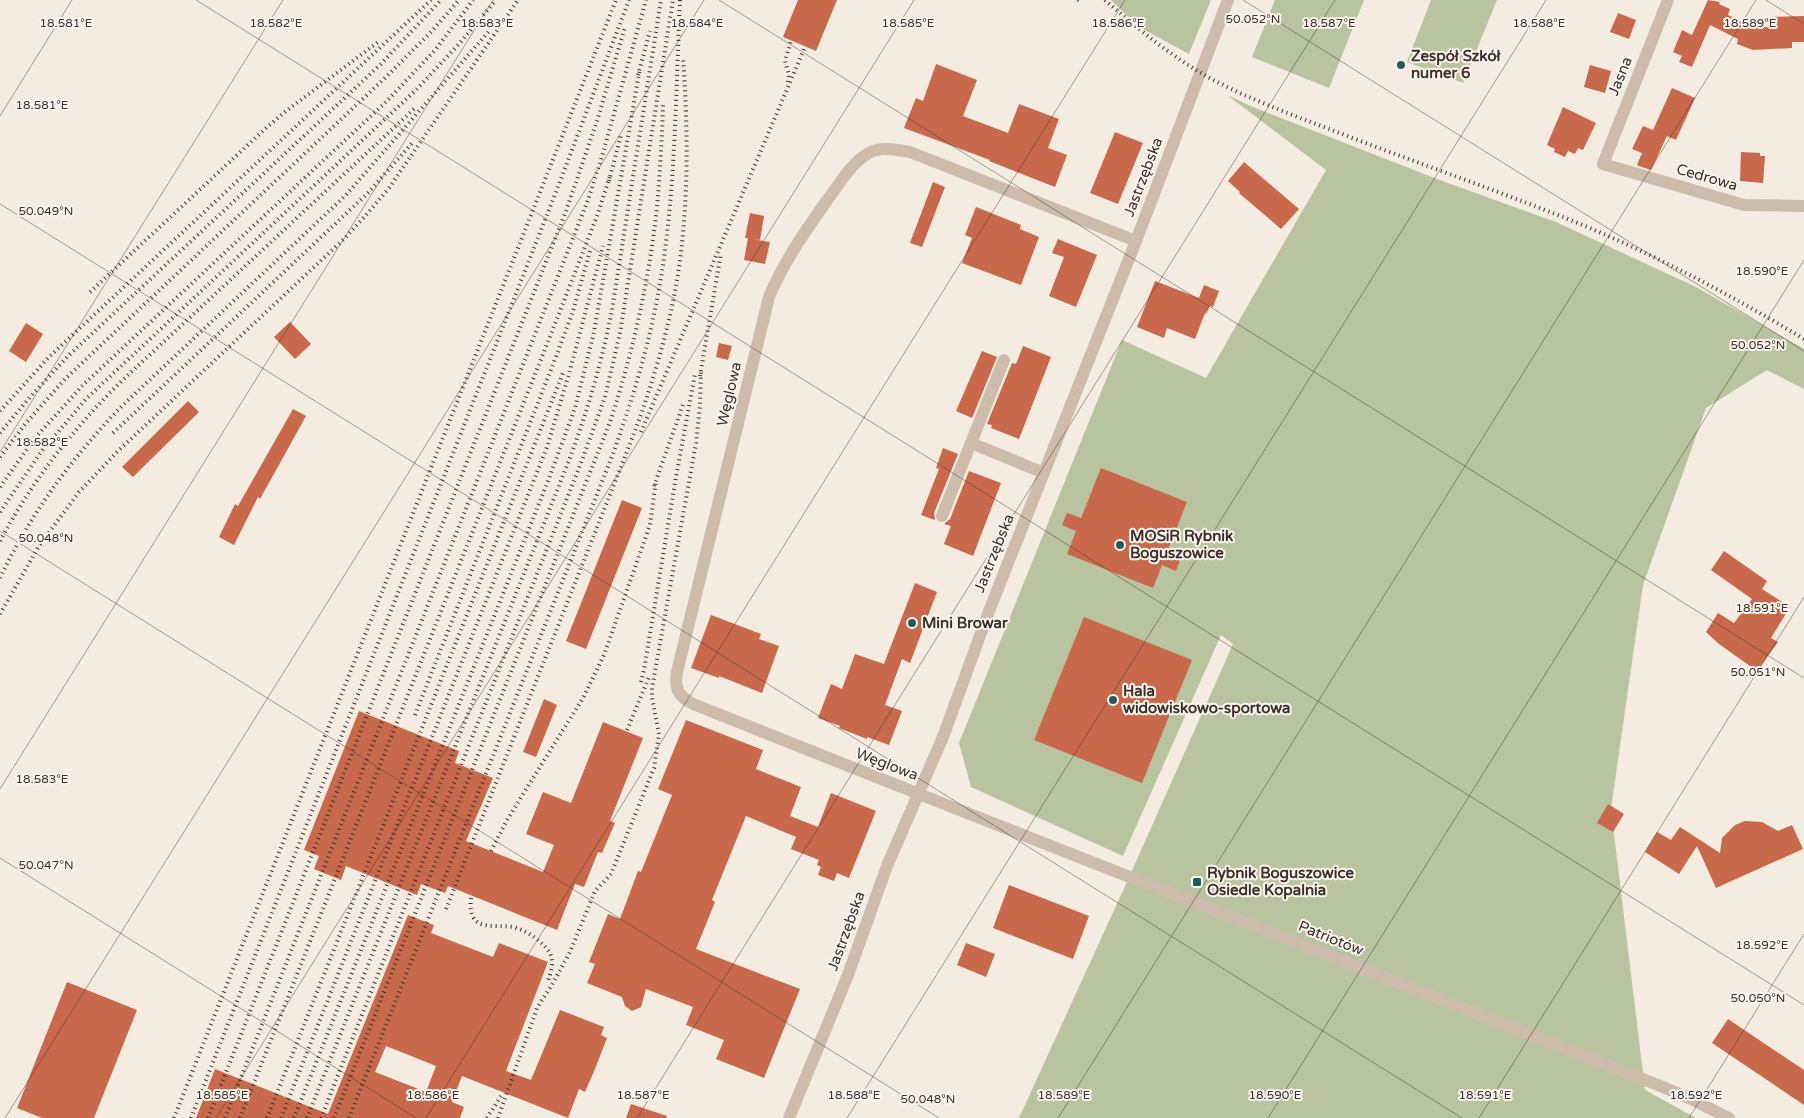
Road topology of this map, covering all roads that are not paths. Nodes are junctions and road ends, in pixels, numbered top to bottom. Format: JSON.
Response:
{"nodes":[{"id":1,"x":1228,"y":0,"type":"edge"},
{"id":2,"x":1668,"y":0,"type":"edge"},
{"id":3,"x":1603,"y":164,"type":"joint"},
{"id":4,"x":1804,"y":206,"type":"edge"},
{"id":5,"x":1136,"y":241,"type":"junction"},
{"id":6,"x":1004,"y":360,"type":"dead end"},
{"id":7,"x":971,"y":443,"type":"junction"},
{"id":8,"x":1044,"y":472,"type":"junction"},
{"id":9,"x":942,"y":516,"type":"dead end"},
{"id":10,"x":920,"y":794,"type":"junction"},
{"id":11,"x":790,"y":1118,"type":"edge"},
{"id":12,"x":1729,"y":1118,"type":"edge"}],
"edges":[{"from":1,"to":5,"type":"street","name":"Jastrzębska"},
{"from":2,"to":3,"type":"street","name":"Jasna"},
{"from":3,"to":4,"type":"street","name":"Cedrowa"},
{"from":5,"to":8,"type":"street","name":"Jastrzębska"},
{"from":5,"to":10,"type":"street","name":"Węglowa"},
{"from":6,"to":7,"type":"street"},
{"from":7,"to":8,"type":"street"},
{"from":7,"to":9,"type":"street"},
{"from":8,"to":10,"type":"street","name":"Jastrzębska"},
{"from":10,"to":11,"type":"street","name":"Jastrzębska"},
{"from":10,"to":12,"type":"street","name":"Patriotów"}]}
